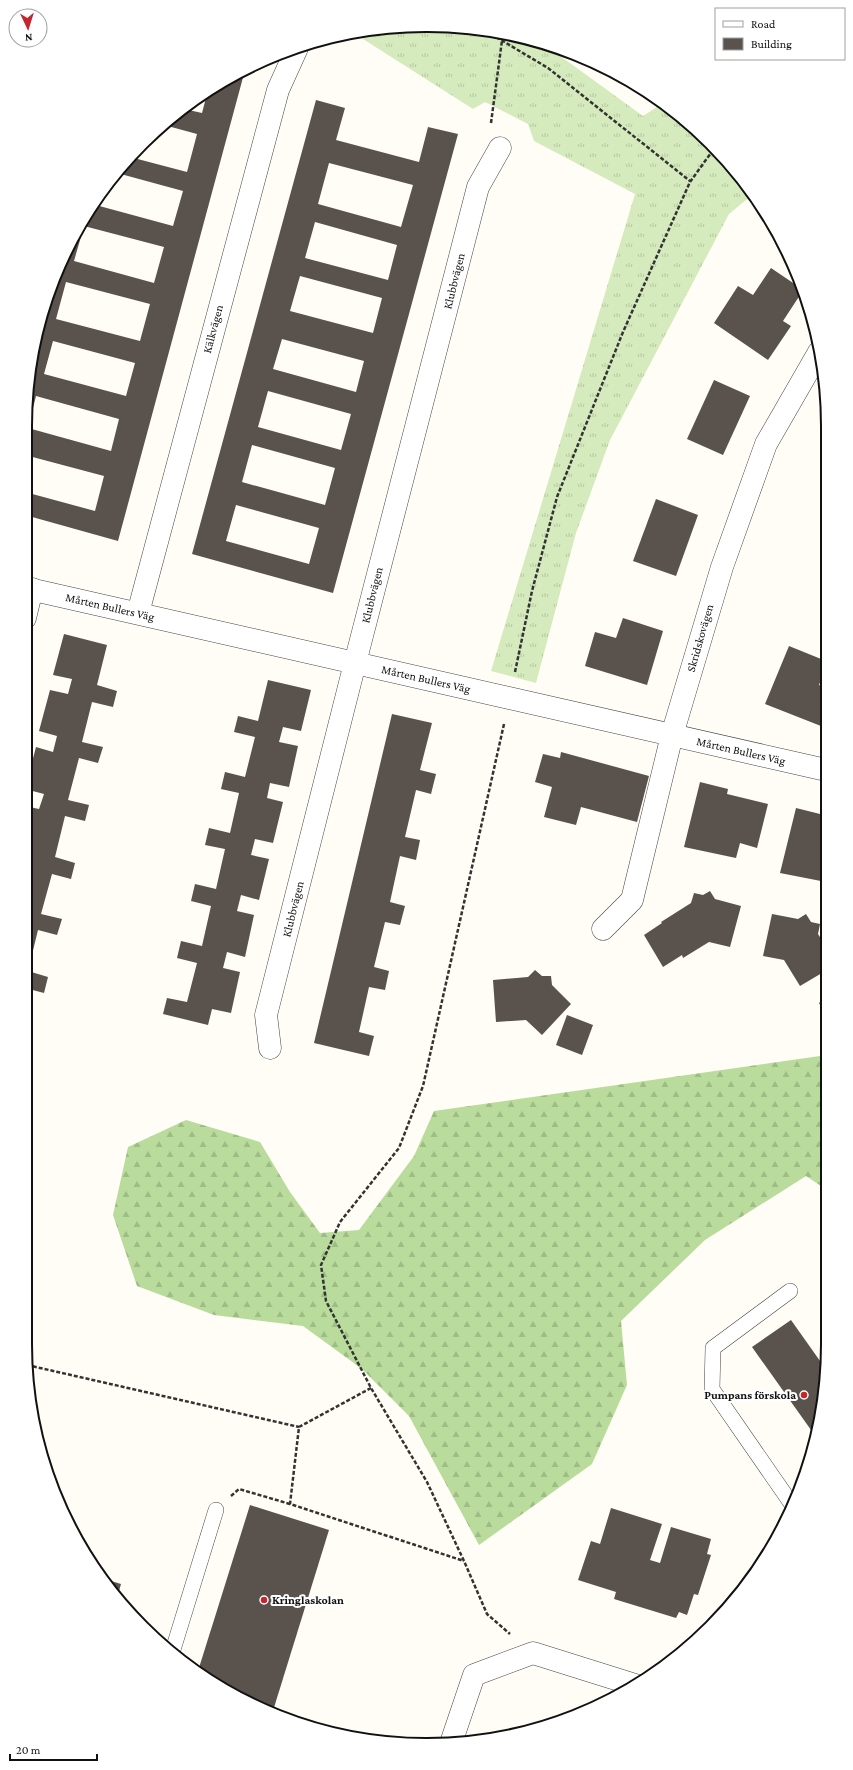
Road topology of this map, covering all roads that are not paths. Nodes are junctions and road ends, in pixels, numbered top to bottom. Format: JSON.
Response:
{"nodes":[{"id":1,"x":294,"y":55,"type":"edge"},
{"id":2,"x":500,"y":148,"type":"road end"},
{"id":3,"x":815,"y":359,"type":"edge"},
{"id":4,"x":32,"y":590,"type":"edge"},
{"id":5,"x":138,"y":613,"type":"junction"},
{"id":6,"x":355,"y":662,"type":"junction"},
{"id":7,"x":672,"y":735,"type":"junction"},
{"id":8,"x":821,"y":769,"type":"edge"},
{"id":9,"x":603,"y":929,"type":"dead end"},
{"id":10,"x":270,"y":1048,"type":"dead end"},
{"id":11,"x":790,"y":1291,"type":"dead end"},
{"id":12,"x":788,"y":1499,"type":"edge"},
{"id":13,"x":216,"y":1510,"type":"road end"},
{"id":14,"x":174,"y":1646,"type":"edge"},
{"id":15,"x":628,"y":1683,"type":"edge"},
{"id":16,"x":453,"y":1737,"type":"edge"}],
"edges":[{"from":1,"to":5,"type":"street","name":"Kälkvägen"},
{"from":2,"to":6,"type":"street","name":"Klubbvägen"},
{"from":3,"to":7,"type":"street","name":"Skridskovägen"},
{"from":4,"to":5,"type":"street","name":"Mårten Bullers Väg"},
{"from":5,"to":6,"type":"street","name":"Mårten Bullers Väg"},
{"from":6,"to":7,"type":"street","name":"Mårten Bullers Väg"},
{"from":6,"to":10,"type":"street","name":"Klubbvägen"},
{"from":7,"to":8,"type":"street","name":"Mårten Bullers Väg"},
{"from":7,"to":9,"type":"street","name":"Skridskovägen"},
{"from":11,"to":12,"type":"lane"},
{"from":13,"to":14,"type":"lane"},
{"from":15,"to":16,"type":"street"}]}
